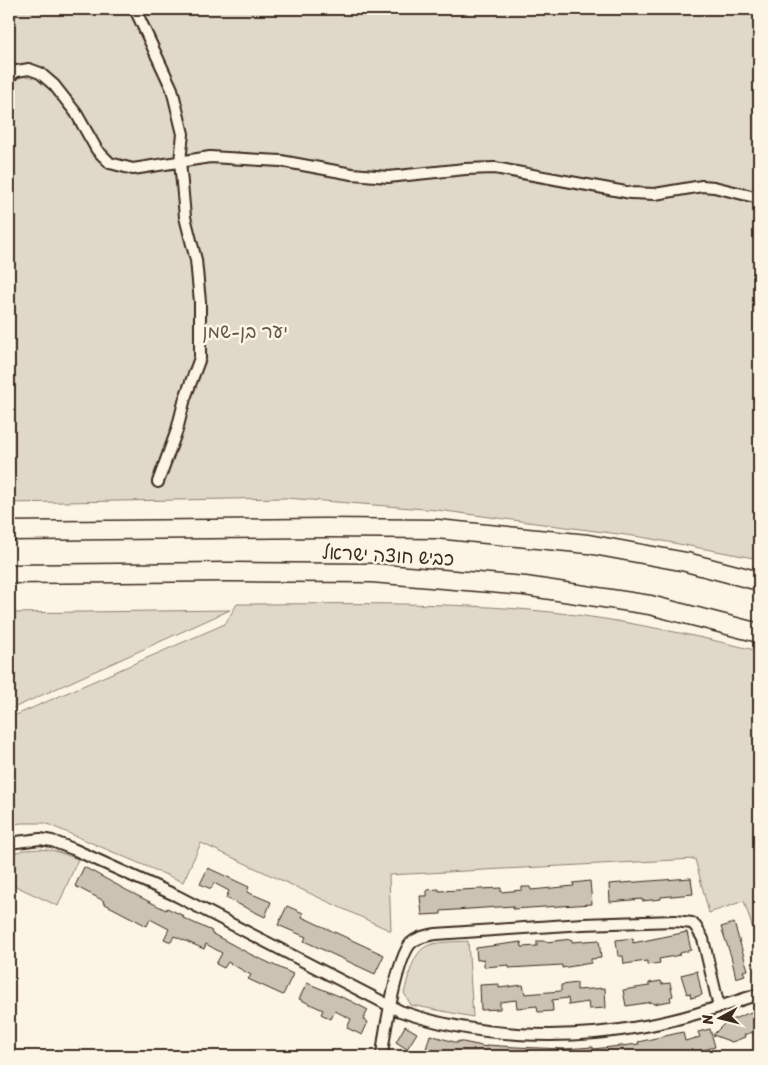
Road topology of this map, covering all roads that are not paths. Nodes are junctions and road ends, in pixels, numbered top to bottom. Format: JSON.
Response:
{"nodes":[{"id":1,"x":135,"y":9,"type":"edge"},
{"id":2,"x":9,"y":81,"type":"edge"},
{"id":3,"x":180,"y":162,"type":"junction"},
{"id":4,"x":759,"y":198,"type":"edge"},
{"id":5,"x":158,"y":482,"type":"dead end"},
{"id":6,"x":9,"y":531,"type":"edge"},
{"id":7,"x":9,"y":574,"type":"edge"},
{"id":8,"x":759,"y":581,"type":"edge"},
{"id":9,"x":759,"y":632,"type":"edge"},
{"id":10,"x":9,"y":843,"type":"edge"},
{"id":11,"x":759,"y":994,"type":"edge"},
{"id":12,"x":390,"y":1006,"type":"junction"},
{"id":13,"x":719,"y":1007,"type":"junction"},
{"id":14,"x":382,"y":1056,"type":"edge"}],
"edges":[{"from":1,"to":3,"type":"street"},
{"from":2,"to":3,"type":"street"},
{"from":3,"to":4,"type":"street"},
{"from":3,"to":5,"type":"street"},
{"from":6,"to":8,"type":"highway","name":"כביש חוצה ישראל"},
{"from":7,"to":9,"type":"highway","name":"כביש חוצה ישראל"},
{"from":10,"to":12,"type":"street"},
{"from":11,"to":13,"type":"street"},
{"from":12,"to":13,"type":"street"},
{"from":12,"to":13,"type":"street"},
{"from":12,"to":14,"type":"street"}]}
